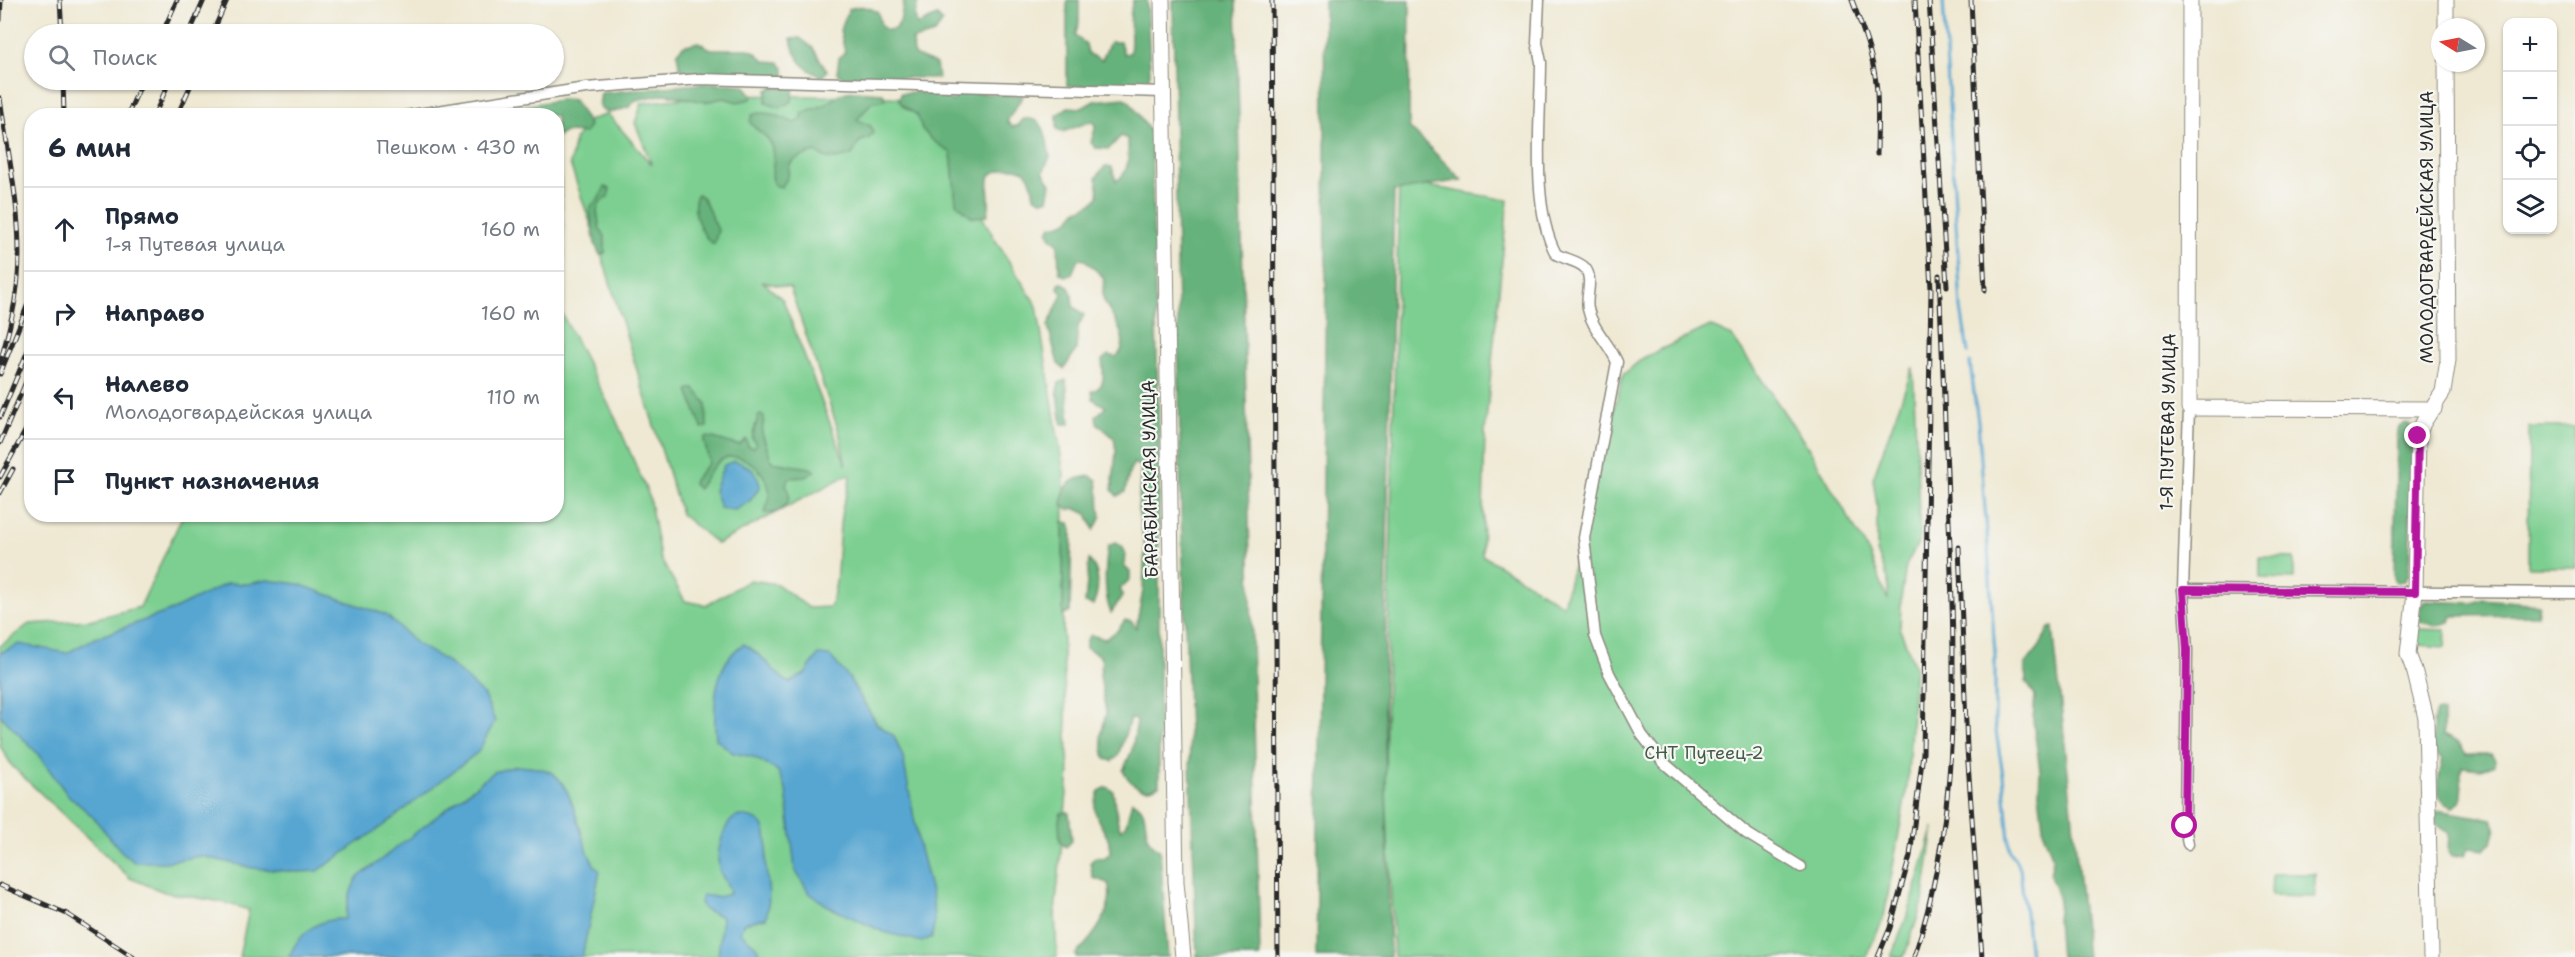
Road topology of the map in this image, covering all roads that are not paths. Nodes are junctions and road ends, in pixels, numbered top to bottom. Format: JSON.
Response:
{"nodes":[{"id":1,"x":1162,"y":0,"type":"edge"},
{"id":2,"x":1539,"y":0,"type":"edge"},
{"id":3,"x":2190,"y":0,"type":"edge"},
{"id":4,"x":2446,"y":0,"type":"edge"},
{"id":5,"x":2446,"y":18,"type":"edge"},
{"id":6,"x":2446,"y":72,"type":"edge"},
{"id":7,"x":1164,"y":92,"type":"junction"},
{"id":8,"x":457,"y":108,"type":"edge"},
{"id":9,"x":2189,"y":408,"type":"junction"},
{"id":10,"x":2434,"y":409,"type":"junction"},
{"id":11,"x":2183,"y":590,"type":"junction"},
{"id":12,"x":2415,"y":592,"type":"junction"},
{"id":13,"x":2575,"y":593,"type":"edge"},
{"id":14,"x":2188,"y":844,"type":"dead end"},
{"id":15,"x":1801,"y":867,"type":"dead end"},
{"id":16,"x":1183,"y":957,"type":"edge"},
{"id":17,"x":2431,"y":957,"type":"edge"}],
"edges":[{"from":1,"to":7,"type":"street","name":"БАРАБИНСКАЯ УЛИЦА"},
{"from":2,"to":15,"type":"street"},
{"from":3,"to":9,"type":"street","name":"1-Я ПУТЕВАЯ УЛИЦА"},
{"from":4,"to":5,"type":"street"},
{"from":6,"to":10,"type":"street","name":"МОЛОДОГВАРДЕЙСКАЯ УЛИЦА"},
{"from":7,"to":8,"type":"street"},
{"from":7,"to":16,"type":"street","name":"БАРАБИНСКАЯ УЛИЦА"},
{"from":9,"to":10,"type":"street"},
{"from":9,"to":11,"type":"street","name":"1-Я ПУТЕВАЯ УЛИЦА"},
{"from":10,"to":12,"type":"street","name":"МОЛОДОГВАРДЕЙСКАЯ УЛИЦА"},
{"from":11,"to":12,"type":"street"},
{"from":11,"to":14,"type":"street","name":"1-Я ПУТЕВАЯ УЛИЦА"},
{"from":12,"to":13,"type":"street"},
{"from":12,"to":17,"type":"street","name":"МОЛОДОГВАРДЕЙСКАЯ УЛИЦА"}]}
